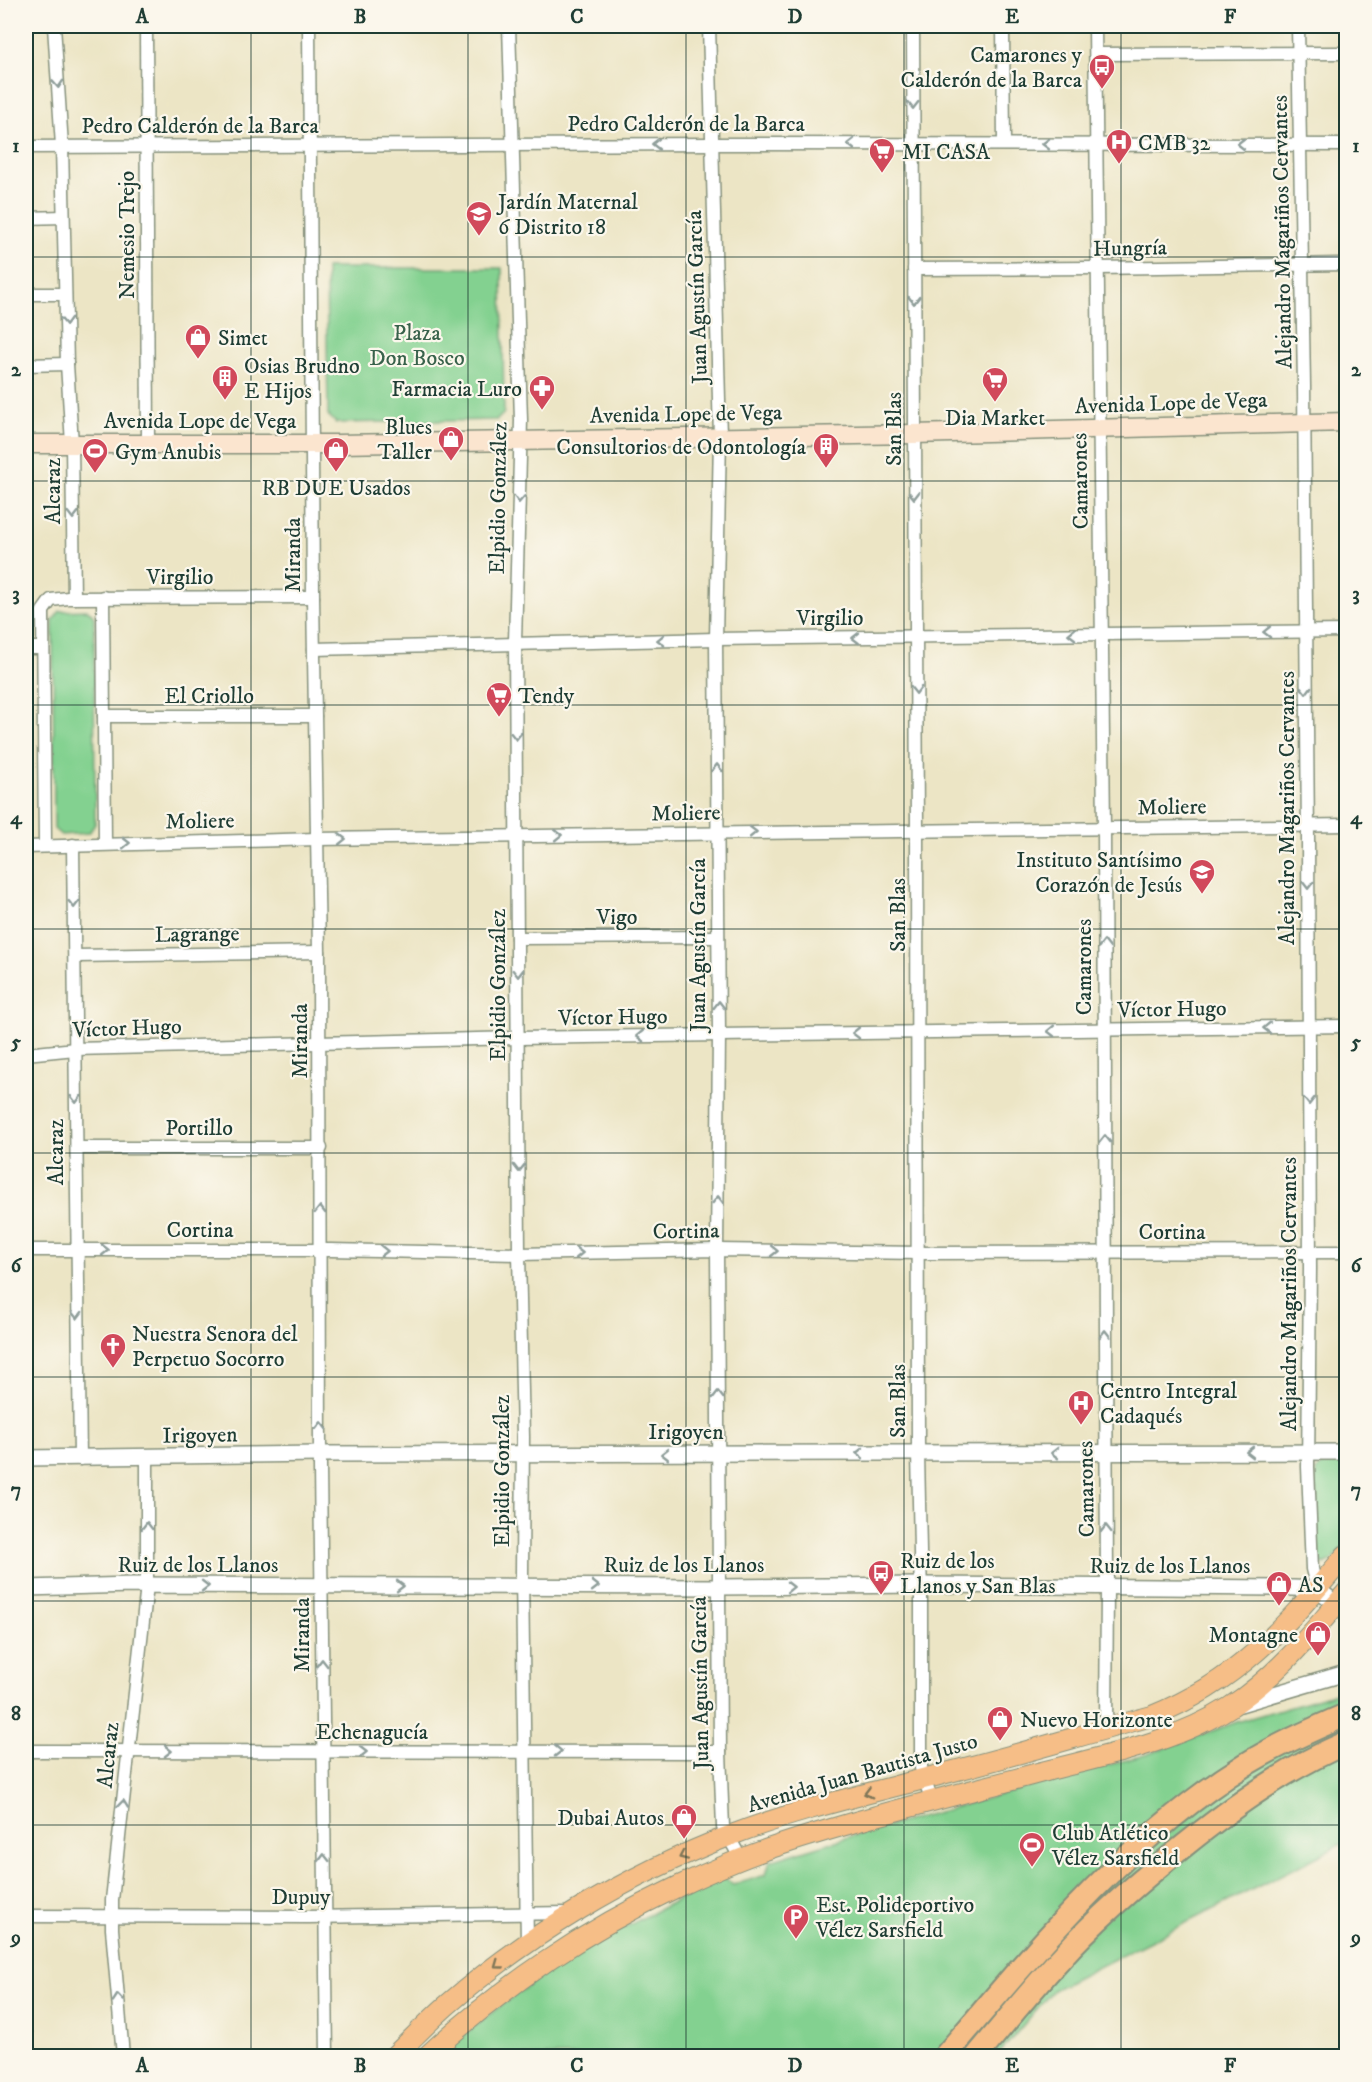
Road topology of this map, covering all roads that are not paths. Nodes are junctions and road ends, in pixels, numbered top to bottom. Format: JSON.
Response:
{"nodes":[{"id":1,"x":54,"y":26,"type":"edge"},
{"id":2,"x":146,"y":26,"type":"edge"},
{"id":3,"x":309,"y":26,"type":"edge"},
{"id":4,"x":509,"y":26,"type":"edge"},
{"id":5,"x":709,"y":26,"type":"edge"},
{"id":6,"x":913,"y":26,"type":"edge"},
{"id":7,"x":1003,"y":26,"type":"edge"},
{"id":8,"x":1095,"y":26,"type":"edge"},
{"id":9,"x":1298,"y":26,"type":"edge"},
{"id":10,"x":1299,"y":53,"type":"junction"},
{"id":11,"x":1347,"y":53,"type":"edge"},
{"id":12,"x":1096,"y":54,"type":"junction"},
{"id":13,"x":712,"y":144,"type":"junction"},
{"id":14,"x":914,"y":144,"type":"junction"},
{"id":15,"x":1004,"y":144,"type":"junction"},
{"id":16,"x":1097,"y":144,"type":"junction"},
{"id":17,"x":1300,"y":144,"type":"junction"},
{"id":18,"x":1347,"y":144,"type":"edge"},
{"id":19,"x":512,"y":145,"type":"junction"},
{"id":20,"x":310,"y":146,"type":"junction"},
{"id":21,"x":26,"y":147,"type":"edge"},
{"id":22,"x":62,"y":147,"type":"junction"},
{"id":23,"x":147,"y":147,"type":"junction"},
{"id":24,"x":26,"y":218,"type":"edge"},
{"id":25,"x":63,"y":218,"type":"junction"},
{"id":26,"x":1347,"y":264,"type":"edge"},
{"id":27,"x":1302,"y":265,"type":"junction"},
{"id":28,"x":1099,"y":268,"type":"junction"},
{"id":29,"x":914,"y":269,"type":"junction"},
{"id":30,"x":26,"y":294,"type":"edge"},
{"id":31,"x":65,"y":294,"type":"junction"},
{"id":32,"x":67,"y":364,"type":"junction"},
{"id":33,"x":26,"y":365,"type":"edge"},
{"id":34,"x":1347,"y":422,"type":"edge"},
{"id":35,"x":1304,"y":423,"type":"junction"},
{"id":36,"x":1099,"y":428,"type":"junction"},
{"id":37,"x":914,"y":434,"type":"junction"},
{"id":38,"x":720,"y":437,"type":"junction"},
{"id":39,"x":520,"y":441,"type":"junction"},
{"id":40,"x":26,"y":444,"type":"edge"},
{"id":41,"x":72,"y":444,"type":"junction"},
{"id":42,"x":148,"y":444,"type":"junction"},
{"id":43,"x":312,"y":444,"type":"junction"},
{"id":44,"x":74,"y":597,"type":"junction"},
{"id":45,"x":103,"y":597,"type":"junction"},
{"id":46,"x":313,"y":597,"type":"junction"},
{"id":47,"x":1306,"y":631,"type":"junction"},
{"id":48,"x":1347,"y":631,"type":"edge"},
{"id":49,"x":1102,"y":634,"type":"junction"},
{"id":50,"x":916,"y":637,"type":"junction"},
{"id":51,"x":716,"y":639,"type":"junction"},
{"id":52,"x":515,"y":642,"type":"junction"},
{"id":53,"x":26,"y":648,"type":"edge"},
{"id":54,"x":42,"y":648,"type":"junction"},
{"id":55,"x":314,"y":649,"type":"junction"},
{"id":56,"x":104,"y":716,"type":"junction"},
{"id":57,"x":315,"y":716,"type":"junction"},
{"id":58,"x":1347,"y":825,"type":"edge"},
{"id":59,"x":1308,"y":826,"type":"junction"},
{"id":60,"x":1104,"y":828,"type":"junction"},
{"id":61,"x":917,"y":830,"type":"junction"},
{"id":62,"x":717,"y":833,"type":"junction"},
{"id":63,"x":517,"y":836,"type":"junction"},
{"id":64,"x":317,"y":839,"type":"junction"},
{"id":65,"x":105,"y":844,"type":"junction"},
{"id":66,"x":45,"y":845,"type":"junction"},
{"id":67,"x":73,"y":845,"type":"junction"},
{"id":68,"x":26,"y":847,"type":"edge"},
{"id":69,"x":718,"y":937,"type":"junction"},
{"id":70,"x":517,"y":938,"type":"junction"},
{"id":71,"x":319,"y":952,"type":"junction"},
{"id":72,"x":76,"y":956,"type":"junction"},
{"id":73,"x":1347,"y":1026,"type":"edge"},
{"id":74,"x":1308,"y":1027,"type":"junction"},
{"id":75,"x":1104,"y":1030,"type":"junction"},
{"id":76,"x":918,"y":1033,"type":"junction"},
{"id":77,"x":719,"y":1035,"type":"junction"},
{"id":78,"x":518,"y":1038,"type":"junction"},
{"id":79,"x":320,"y":1043,"type":"junction"},
{"id":80,"x":75,"y":1049,"type":"junction"},
{"id":81,"x":26,"y":1054,"type":"edge"},
{"id":82,"x":77,"y":1148,"type":"junction"},
{"id":83,"x":321,"y":1148,"type":"junction"},
{"id":84,"x":26,"y":1250,"type":"edge"},
{"id":85,"x":76,"y":1250,"type":"junction"},
{"id":86,"x":320,"y":1250,"type":"junction"},
{"id":87,"x":717,"y":1250,"type":"junction"},
{"id":88,"x":1105,"y":1252,"type":"junction"},
{"id":89,"x":1310,"y":1252,"type":"junction"},
{"id":90,"x":1347,"y":1252,"type":"edge"},
{"id":91,"x":919,"y":1253,"type":"junction"},
{"id":92,"x":519,"y":1254,"type":"junction"},
{"id":93,"x":1309,"y":1452,"type":"junction"},
{"id":94,"x":1347,"y":1452,"type":"edge"},
{"id":95,"x":918,"y":1453,"type":"junction"},
{"id":96,"x":1105,"y":1453,"type":"junction"},
{"id":97,"x":320,"y":1454,"type":"junction"},
{"id":98,"x":523,"y":1454,"type":"junction"},
{"id":99,"x":718,"y":1454,"type":"junction"},
{"id":100,"x":147,"y":1457,"type":"junction"},
{"id":101,"x":26,"y":1458,"type":"edge"},
{"id":102,"x":80,"y":1459,"type":"junction"},
{"id":103,"x":1347,"y":1555,"type":"edge"},
{"id":104,"x":147,"y":1585,"type":"junction"},
{"id":105,"x":921,"y":1585,"type":"junction"},
{"id":106,"x":522,"y":1586,"type":"junction"},
{"id":107,"x":322,"y":1587,"type":"junction"},
{"id":108,"x":719,"y":1587,"type":"junction"},
{"id":109,"x":1107,"y":1587,"type":"junction"},
{"id":110,"x":26,"y":1588,"type":"edge"},
{"id":111,"x":1317,"y":1589,"type":"junction"},
{"id":112,"x":1342,"y":1598,"type":"edge"},
{"id":113,"x":1347,"y":1673,"type":"edge"},
{"id":114,"x":1229,"y":1707,"type":"junction"},
{"id":115,"x":1347,"y":1715,"type":"edge"},
{"id":116,"x":1106,"y":1729,"type":"junction"},
{"id":117,"x":1347,"y":1743,"type":"edge"},
{"id":118,"x":129,"y":1750,"type":"junction"},
{"id":119,"x":26,"y":1751,"type":"edge"},
{"id":120,"x":524,"y":1751,"type":"junction"},
{"id":121,"x":720,"y":1752,"type":"junction"},
{"id":122,"x":323,"y":1753,"type":"junction"},
{"id":123,"x":924,"y":1779,"type":"junction"},
{"id":124,"x":932,"y":1802,"type":"junction"},
{"id":125,"x":728,"y":1836,"type":"junction"},
{"id":126,"x":741,"y":1859,"type":"junction"},
{"id":127,"x":525,"y":1913,"type":"junction"},
{"id":128,"x":576,"y":1913,"type":"junction"},
{"id":129,"x":26,"y":1916,"type":"edge"},
{"id":130,"x":112,"y":1917,"type":"junction"},
{"id":131,"x":325,"y":1917,"type":"junction"},
{"id":132,"x":527,"y":1944,"type":"junction"},
{"id":133,"x":26,"y":2034,"type":"edge"},
{"id":134,"x":28,"y":2056,"type":"edge"},
{"id":135,"x":123,"y":2056,"type":"edge"},
{"id":136,"x":327,"y":2056,"type":"edge"},
{"id":137,"x":394,"y":2056,"type":"edge"},
{"id":138,"x":427,"y":2056,"type":"edge"},
{"id":139,"x":945,"y":2056,"type":"edge"},
{"id":140,"x":977,"y":2056,"type":"edge"}],
"edges":[{"from":1,"to":22,"type":"street","name":"Alcaraz","one_way":true},
{"from":2,"to":23,"type":"street","name":"Nemesio Trejo"},
{"from":3,"to":20,"type":"street","name":"Miranda"},
{"from":4,"to":19,"type":"street","name":"Elpidio González"},
{"from":5,"to":13,"type":"street","name":"Juan Agustín García"},
{"from":6,"to":14,"type":"street","name":"San Blas","one_way":true},
{"from":7,"to":15,"type":"street"},
{"from":8,"to":12,"type":"street","name":"Camarones"},
{"from":9,"to":10,"type":"street","name":"Alejandro Magariños Cervantes"},
{"from":10,"to":11,"type":"street"},
{"from":10,"to":12,"type":"street"},
{"from":10,"to":17,"type":"street","name":"Alejandro Magariños Cervantes"},
{"from":12,"to":16,"type":"street","name":"Camarones"},
{"from":14,"to":13,"type":"street","name":"Pedro Calderón de la Barca","one_way":true},
{"from":13,"to":19,"type":"street","name":"Pedro Calderón de la Barca","one_way":true},
{"from":13,"to":38,"type":"street","name":"Juan Agustín García"},
{"from":14,"to":15,"type":"street","name":"Pedro Calderón de la Barca"},
{"from":14,"to":29,"type":"street","name":"San Blas"},
{"from":16,"to":15,"type":"street","name":"Pedro Calderón de la Barca","one_way":true},
{"from":17,"to":16,"type":"street","name":"Pedro Calderón de la Barca","one_way":true},
{"from":16,"to":28,"type":"street","name":"Camarones"},
{"from":17,"to":18,"type":"street","name":"Pedro Calderón de la Barca"},
{"from":17,"to":27,"type":"street","name":"Alejandro Magariños Cervantes"},
{"from":19,"to":20,"type":"street","name":"Pedro Calderón de la Barca"},
{"from":19,"to":39,"type":"street","name":"Elpidio González"},
{"from":20,"to":23,"type":"street","name":"Pedro Calderón de la Barca"},
{"from":20,"to":43,"type":"street","name":"Miranda"},
{"from":21,"to":22,"type":"street","name":"Pedro Calderón de la Barca"},
{"from":22,"to":23,"type":"street","name":"Pedro Calderón de la Barca"},
{"from":22,"to":25,"type":"street","name":"Alcaraz"},
{"from":23,"to":42,"type":"street","name":"Nemesio Trejo"},
{"from":24,"to":25,"type":"street"},
{"from":25,"to":31,"type":"street","name":"Alcaraz"},
{"from":26,"to":27,"type":"street","name":"Hungría"},
{"from":27,"to":28,"type":"street","name":"Hungría"},
{"from":27,"to":35,"type":"street","name":"Alejandro Magariños Cervantes"},
{"from":28,"to":29,"type":"street","name":"Hungría"},
{"from":28,"to":36,"type":"street","name":"Camarones"},
{"from":29,"to":37,"type":"street","name":"San Blas","one_way":true},
{"from":30,"to":31,"type":"street"},
{"from":31,"to":32,"type":"street","name":"Alcaraz","one_way":true},
{"from":32,"to":33,"type":"street"},
{"from":32,"to":41,"type":"street","name":"Alcaraz"},
{"from":34,"to":35,"type":"main road","name":"Avenida Lope de Vega"},
{"from":35,"to":36,"type":"main road","name":"Avenida Lope de Vega"},
{"from":35,"to":47,"type":"street","name":"Alejandro Magariños Cervantes"},
{"from":36,"to":37,"type":"main road","name":"Avenida Lope de Vega"},
{"from":36,"to":49,"type":"street","name":"Camarones"},
{"from":37,"to":38,"type":"main road","name":"Avenida Lope de Vega"},
{"from":37,"to":50,"type":"street","name":"San Blas","one_way":true},
{"from":38,"to":39,"type":"main road","name":"Avenida Lope de Vega"},
{"from":38,"to":51,"type":"street","name":"Juan Agustín García"},
{"from":39,"to":43,"type":"main road","name":"Avenida Lope de Vega"},
{"from":39,"to":52,"type":"street","name":"Elpidio González","one_way":true},
{"from":40,"to":41,"type":"main road","name":"Avenida Lope de Vega"},
{"from":41,"to":42,"type":"main road","name":"Avenida Lope de Vega"},
{"from":41,"to":44,"type":"street","name":"Alcaraz","one_way":true},
{"from":42,"to":43,"type":"main road","name":"Avenida Lope de Vega"},
{"from":43,"to":46,"type":"street","name":"Miranda"},
{"from":44,"to":45,"type":"street","name":"Virgilio"},
{"from":44,"to":54,"type":"street","name":"Virgilio"},
{"from":45,"to":46,"type":"street","name":"Virgilio"},
{"from":45,"to":56,"type":"street"},
{"from":46,"to":55,"type":"street","name":"Miranda"},
{"from":47,"to":48,"type":"street","name":"Virgilio"},
{"from":47,"to":49,"type":"street","name":"Virgilio","one_way":true},
{"from":47,"to":59,"type":"street","name":"Alejandro Magariños Cervantes","one_way":true},
{"from":49,"to":50,"type":"street","name":"Virgilio","one_way":true},
{"from":49,"to":60,"type":"street","name":"Camarones"},
{"from":50,"to":51,"type":"street","name":"Virgilio","one_way":true},
{"from":50,"to":61,"type":"street","name":"San Blas","one_way":true},
{"from":51,"to":52,"type":"street","name":"Virgilio","one_way":true},
{"from":62,"to":51,"type":"street","name":"Juan Agustín García","one_way":true},
{"from":52,"to":55,"type":"street","name":"Virgilio"},
{"from":52,"to":63,"type":"street","name":"Elpidio González","one_way":true},
{"from":53,"to":54,"type":"street"},
{"from":54,"to":66,"type":"street"},
{"from":55,"to":57,"type":"street","name":"Miranda"},
{"from":56,"to":57,"type":"street","name":"El Criollo"},
{"from":56,"to":65,"type":"street"},
{"from":57,"to":64,"type":"street","name":"Miranda"},
{"from":58,"to":59,"type":"street","name":"Moliere"},
{"from":59,"to":60,"type":"street","name":"Moliere"},
{"from":59,"to":74,"type":"street","name":"Alejandro Magariños Cervantes","one_way":true},
{"from":60,"to":61,"type":"street","name":"Moliere"},
{"from":75,"to":60,"type":"street","name":"Camarones","one_way":true},
{"from":62,"to":61,"type":"street","name":"Moliere","one_way":true},
{"from":61,"to":76,"type":"street","name":"San Blas"},
{"from":63,"to":62,"type":"street","name":"Moliere","one_way":true},
{"from":62,"to":69,"type":"street","name":"Juan Agustín García"},
{"from":64,"to":63,"type":"street","name":"Moliere","one_way":true},
{"from":63,"to":70,"type":"street","name":"Elpidio González"},
{"from":65,"to":64,"type":"street","name":"Moliere","one_way":true},
{"from":64,"to":71,"type":"street","name":"Miranda"},
{"from":65,"to":67,"type":"street","name":"Moliere"},
{"from":66,"to":67,"type":"street","name":"Moliere"},
{"from":66,"to":68,"type":"street","name":"Moliere"},
{"from":67,"to":72,"type":"street","name":"Alcaraz","one_way":true},
{"from":69,"to":70,"type":"street","name":"Vigo"},
{"from":77,"to":69,"type":"street","name":"Juan Agustín García","one_way":true},
{"from":70,"to":78,"type":"street","name":"Elpidio González","one_way":true},
{"from":71,"to":72,"type":"street","name":"Lagrange"},
{"from":71,"to":79,"type":"street","name":"Miranda"},
{"from":72,"to":80,"type":"street","name":"Alcaraz"},
{"from":73,"to":74,"type":"street","name":"Víctor Hugo"},
{"from":74,"to":75,"type":"street","name":"Víctor Hugo","one_way":true},
{"from":74,"to":89,"type":"street","name":"Alejandro Magariños Cervantes","one_way":true},
{"from":75,"to":76,"type":"street","name":"Víctor Hugo","one_way":true},
{"from":88,"to":75,"type":"street","name":"Camarones","one_way":true},
{"from":76,"to":77,"type":"street","name":"Víctor Hugo","one_way":true},
{"from":76,"to":91,"type":"street","name":"San Blas"},
{"from":77,"to":78,"type":"street","name":"Víctor Hugo","one_way":true},
{"from":87,"to":77,"type":"street","name":"Juan Agustín García","one_way":true},
{"from":78,"to":79,"type":"street","name":"Víctor Hugo"},
{"from":78,"to":92,"type":"street","name":"Elpidio González","one_way":true},
{"from":79,"to":80,"type":"street","name":"Víctor Hugo"},
{"from":79,"to":83,"type":"street","name":"Miranda"},
{"from":80,"to":81,"type":"street","name":"Víctor Hugo"},
{"from":80,"to":82,"type":"street","name":"Alcaraz","one_way":true},
{"from":82,"to":83,"type":"street","name":"Portillo"},
{"from":82,"to":85,"type":"street","name":"Alcaraz"},
{"from":86,"to":83,"type":"street","name":"Miranda","one_way":true},
{"from":84,"to":85,"type":"street","name":"Cortina"},
{"from":85,"to":86,"type":"street","name":"Cortina","one_way":true},
{"from":85,"to":102,"type":"street","name":"Alcaraz","one_way":true},
{"from":86,"to":92,"type":"street","name":"Cortina","one_way":true},
{"from":97,"to":86,"type":"street","name":"Miranda","one_way":true},
{"from":87,"to":91,"type":"street","name":"Cortina","one_way":true},
{"from":92,"to":87,"type":"street","name":"Cortina","one_way":true},
{"from":99,"to":87,"type":"street","name":"Juan Agustín García","one_way":true},
{"from":88,"to":89,"type":"street","name":"Cortina"},
{"from":88,"to":91,"type":"street","name":"Cortina"},
{"from":96,"to":88,"type":"street","name":"Camarones","one_way":true},
{"from":89,"to":90,"type":"street","name":"Cortina"},
{"from":89,"to":93,"type":"street","name":"Alejandro Magariños Cervantes"},
{"from":91,"to":95,"type":"street","name":"San Blas"},
{"from":92,"to":98,"type":"street","name":"Elpidio González"},
{"from":93,"to":94,"type":"street","name":"Irigoyen"},
{"from":93,"to":96,"type":"street","name":"Irigoyen","one_way":true},
{"from":93,"to":111,"type":"street","name":"Alejandro Magariños Cervantes"},
{"from":96,"to":95,"type":"street","name":"Irigoyen","one_way":true},
{"from":95,"to":99,"type":"street","name":"Irigoyen","one_way":true},
{"from":95,"to":105,"type":"street","name":"San Blas"},
{"from":109,"to":96,"type":"street","name":"Camarones","one_way":true},
{"from":97,"to":98,"type":"street","name":"Irigoyen"},
{"from":97,"to":100,"type":"street","name":"Irigoyen"},
{"from":97,"to":107,"type":"street","name":"Miranda"},
{"from":99,"to":98,"type":"street","name":"Irigoyen","one_way":true},
{"from":98,"to":106,"type":"street","name":"Elpidio González"},
{"from":99,"to":108,"type":"street","name":"Juan Agustín García"},
{"from":100,"to":102,"type":"street","name":"Irigoyen"},
{"from":104,"to":100,"type":"street","name":"Alcaraz","one_way":true},
{"from":101,"to":102,"type":"street","name":"Irigoyen"},
{"from":103,"to":111,"type":"main road","name":"Avenida Juan Bautista Justo"},
{"from":104,"to":107,"type":"street","name":"Ruiz de los Llanos","one_way":true},
{"from":104,"to":110,"type":"street","name":"Ruiz de los Llanos"},
{"from":104,"to":118,"type":"street","name":"Alcaraz"},
{"from":108,"to":105,"type":"street","name":"Ruiz de los Llanos","one_way":true},
{"from":105,"to":109,"type":"street","name":"Ruiz de los Llanos"},
{"from":105,"to":123,"type":"street","name":"San Blas"},
{"from":107,"to":106,"type":"street","name":"Ruiz de los Llanos","one_way":true},
{"from":106,"to":108,"type":"street","name":"Ruiz de los Llanos","one_way":true},
{"from":106,"to":120,"type":"street","name":"Elpidio González"},
{"from":122,"to":107,"type":"street","name":"Miranda","one_way":true},
{"from":108,"to":121,"type":"street","name":"Juan Agustín García"},
{"from":109,"to":111,"type":"street","name":"Ruiz de los Llanos"},
{"from":109,"to":116,"type":"street","name":"Camarones"},
{"from":111,"to":112,"type":"street"},
{"from":111,"to":116,"type":"main road","name":"Avenida Juan Bautista Justo"},
{"from":112,"to":114,"type":"main road"},
{"from":113,"to":114,"type":"street"},
{"from":114,"to":124,"type":"main road"},
{"from":115,"to":139,"type":"highway"},
{"from":116,"to":123,"type":"main road","name":"Avenida Juan Bautista Justo"},
{"from":117,"to":140,"type":"highway"},
{"from":118,"to":119,"type":"street","name":"Echenagucía"},
{"from":118,"to":122,"type":"street","name":"Echenagucía","one_way":true},
{"from":130,"to":118,"type":"street","name":"Alcaraz","one_way":true},
{"from":120,"to":121,"type":"street","name":"Echenagucía","one_way":true},
{"from":122,"to":120,"type":"street","name":"Echenagucía","one_way":true},
{"from":120,"to":127,"type":"street","name":"Elpidio González"},
{"from":121,"to":125,"type":"street","name":"Juan Agustín García"},
{"from":131,"to":122,"type":"street","name":"Miranda","one_way":true},
{"from":123,"to":124,"type":"street","name":"San Blas"},
{"from":123,"to":125,"type":"main road","name":"Avenida Juan Bautista Justo","one_way":true},
{"from":124,"to":126,"type":"main road"},
{"from":125,"to":126,"type":"street","name":"Juan Agustín García"},
{"from":125,"to":128,"type":"main road","name":"Avenida Juan Bautista Justo","one_way":true},
{"from":126,"to":138,"type":"main road"},
{"from":127,"to":128,"type":"street","name":"Dupuy"},
{"from":127,"to":131,"type":"street","name":"Dupuy"},
{"from":127,"to":132,"type":"street","name":"Elpidio González"},
{"from":128,"to":132,"type":"main road","name":"Avenida Juan Bautista Justo"},
{"from":129,"to":130,"type":"street","name":"Dupuy"},
{"from":130,"to":131,"type":"street","name":"Dupuy"},
{"from":135,"to":130,"type":"street","name":"Alcaraz","one_way":true},
{"from":131,"to":136,"type":"street","name":"Miranda"},
{"from":132,"to":137,"type":"main road","name":"Avenida Juan Bautista Justo","one_way":true},
{"from":133,"to":134,"type":"street"}]}
